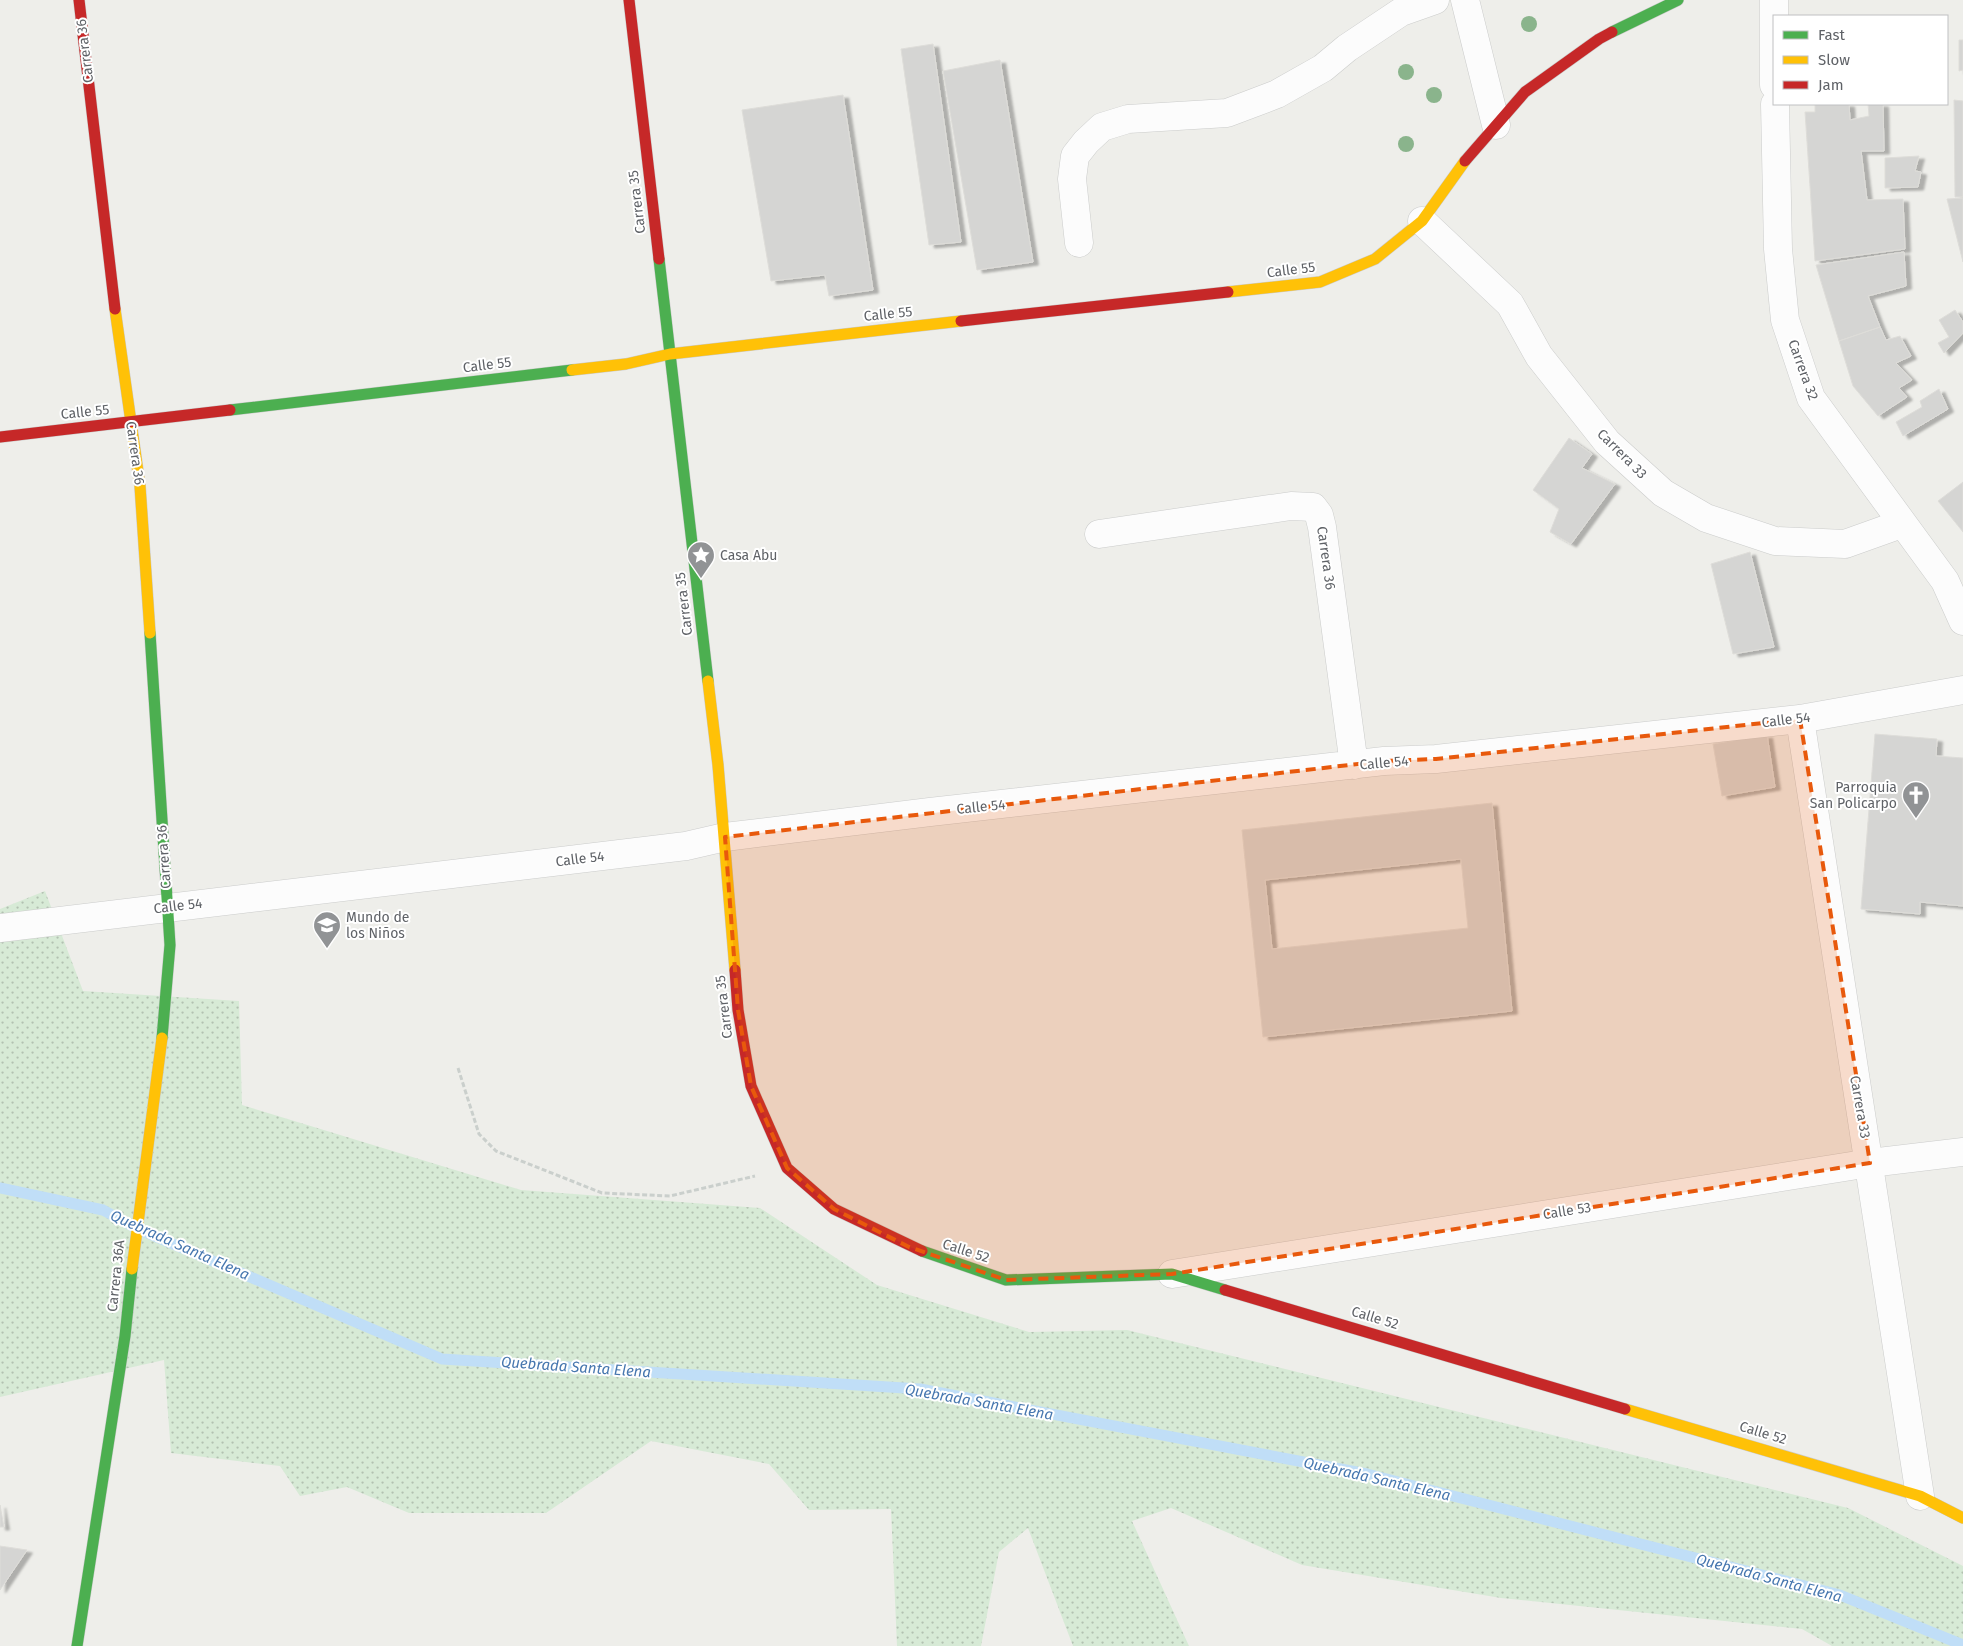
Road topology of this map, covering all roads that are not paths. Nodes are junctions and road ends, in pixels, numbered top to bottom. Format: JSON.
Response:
{"nodes":[{"id":1,"x":79,"y":0,"type":"edge"},
{"id":2,"x":629,"y":0,"type":"edge"},
{"id":3,"x":1434,"y":0,"type":"edge"},
{"id":4,"x":1465,"y":0,"type":"edge"},
{"id":5,"x":1678,"y":0,"type":"edge"},
{"id":6,"x":1774,"y":0,"type":"edge"},
{"id":7,"x":1774,"y":15,"type":"edge"},
{"id":8,"x":1775,"y":105,"type":"edge"},
{"id":9,"x":1496,"y":125,"type":"junction"},
{"id":10,"x":1422,"y":222,"type":"junction"},
{"id":11,"x":1079,"y":243,"type":"dead end"},
{"id":12,"x":670,"y":354,"type":"junction"},
{"id":13,"x":131,"y":422,"type":"junction"},
{"id":14,"x":0,"y":437,"type":"edge"},
{"id":15,"x":1901,"y":524,"type":"junction"},
{"id":16,"x":1099,"y":534,"type":"dead end"},
{"id":17,"x":1963,"y":621,"type":"edge"},
{"id":18,"x":1963,"y":690,"type":"edge"},
{"id":19,"x":1800,"y":719,"type":"junction"},
{"id":20,"x":1354,"y":765,"type":"junction"},
{"id":21,"x":725,"y":837,"type":"junction"},
{"id":22,"x":168,"y":908,"type":"junction"},
{"id":23,"x":0,"y":928,"type":"edge"},
{"id":24,"x":1963,"y":1152,"type":"edge"},
{"id":25,"x":1870,"y":1163,"type":"junction"},
{"id":26,"x":787,"y":1168,"type":"joint"},
{"id":27,"x":1172,"y":1274,"type":"junction"},
{"id":28,"x":1920,"y":1496,"type":"junction"},
{"id":29,"x":1963,"y":1518,"type":"edge"},
{"id":30,"x":77,"y":1646,"type":"edge"}],
"edges":[{"from":1,"to":13,"type":"street","name":"Carrera 36"},
{"from":2,"to":12,"type":"street","name":"Carrera 35"},
{"from":3,"to":11,"type":"street"},
{"from":4,"to":9,"type":"street"},
{"from":5,"to":9,"type":"street","name":"Calle 55"},
{"from":6,"to":7,"type":"street"},
{"from":8,"to":15,"type":"street","name":"Carrera 32"},
{"from":9,"to":10,"type":"street","name":"Calle 55"},
{"from":10,"to":12,"type":"street","name":"Calle 55"},
{"from":10,"to":15,"type":"street","name":"Carrera 33"},
{"from":12,"to":13,"type":"street","name":"Calle 55"},
{"from":12,"to":21,"type":"street","name":"Carrera 35"},
{"from":13,"to":14,"type":"street","name":"Calle 55"},
{"from":13,"to":22,"type":"street","name":"Carrera 36"},
{"from":15,"to":17,"type":"street","name":"Carrera 32"},
{"from":16,"to":20,"type":"street","name":"Carrera 36"},
{"from":18,"to":19,"type":"street","name":"Calle 54"},
{"from":19,"to":20,"type":"street","name":"Calle 54"},
{"from":19,"to":25,"type":"street","name":"Carrera 33"},
{"from":20,"to":21,"type":"street","name":"Calle 54"},
{"from":21,"to":22,"type":"street","name":"Calle 54"},
{"from":21,"to":26,"type":"street","name":"Carrera 35"},
{"from":22,"to":23,"type":"street","name":"Calle 54"},
{"from":22,"to":30,"type":"street","name":"Carrera 36A"},
{"from":24,"to":25,"type":"street","name":"Calle 53"},
{"from":25,"to":27,"type":"street","name":"Calle 53"},
{"from":25,"to":28,"type":"street","name":"Carrera 33"},
{"from":26,"to":27,"type":"street","name":"Calle 52"},
{"from":27,"to":28,"type":"street","name":"Calle 52"},
{"from":28,"to":29,"type":"street","name":"Calle 52"}]}
